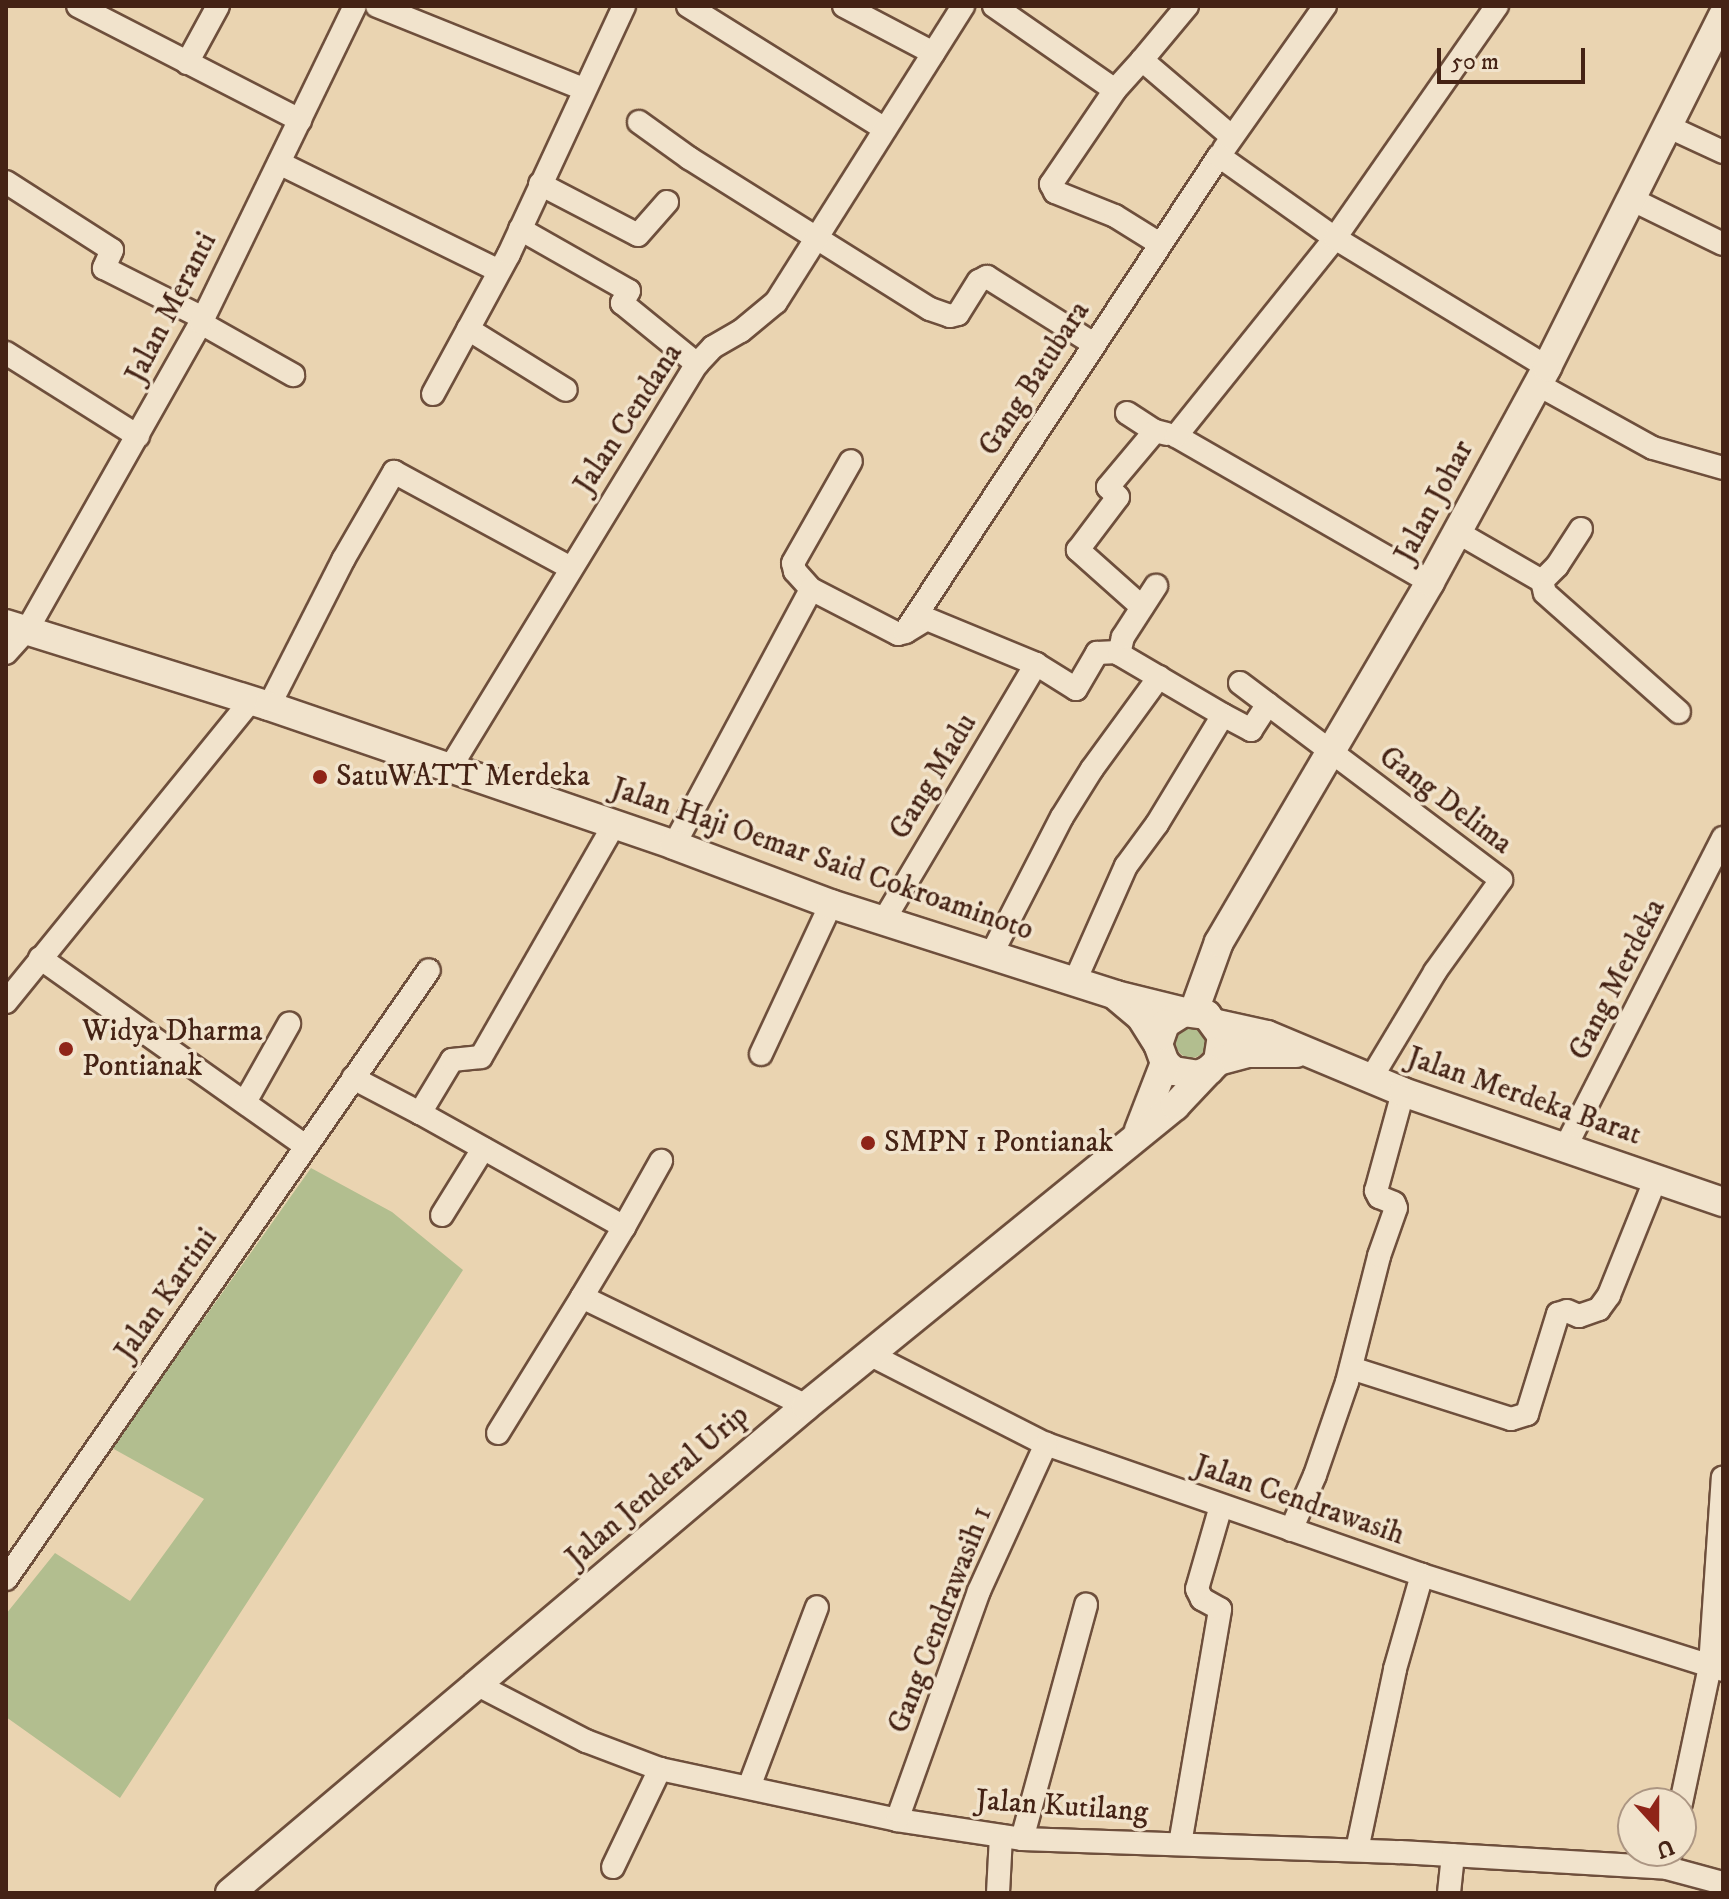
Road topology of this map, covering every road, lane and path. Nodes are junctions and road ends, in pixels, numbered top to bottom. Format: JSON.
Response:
{"nodes":[{"id":1,"x":78,"y":6,"type":"edge"},
{"id":2,"x":218,"y":6,"type":"edge"},
{"id":3,"x":355,"y":6,"type":"edge"},
{"id":4,"x":377,"y":6,"type":"edge"},
{"id":5,"x":624,"y":6,"type":"edge"},
{"id":6,"x":688,"y":6,"type":"edge"},
{"id":7,"x":844,"y":6,"type":"edge"},
{"id":8,"x":963,"y":6,"type":"edge"},
{"id":9,"x":994,"y":6,"type":"edge"},
{"id":10,"x":1187,"y":6,"type":"edge"},
{"id":11,"x":1325,"y":6,"type":"edge"},
{"id":12,"x":1497,"y":6,"type":"edge"},
{"id":13,"x":1723,"y":16,"type":"edge"},
{"id":14,"x":933,"y":53,"type":"junction"},
{"id":15,"x":1142,"y":60,"type":"junction"},
{"id":16,"x":187,"y":63,"type":"junction"},
{"id":17,"x":583,"y":89,"type":"junction"},
{"id":18,"x":1115,"y":90,"type":"junction"},
{"id":19,"x":300,"y":120,"type":"junction"},
{"id":20,"x":639,"y":122,"type":"dead end"},
{"id":21,"x":1667,"y":126,"type":"junction"},
{"id":22,"x":885,"y":129,"type":"junction"},
{"id":23,"x":1232,"y":137,"type":"junction"},
{"id":24,"x":1723,"y":152,"type":"edge"},
{"id":25,"x":1219,"y":156,"type":"junction"},
{"id":26,"x":279,"y":163,"type":"junction"},
{"id":27,"x":6,"y":182,"type":"edge"},
{"id":28,"x":540,"y":184,"type":"junction"},
{"id":29,"x":1631,"y":199,"type":"junction"},
{"id":30,"x":666,"y":213,"type":"dead end"},
{"id":31,"x":520,"y":229,"type":"junction"},
{"id":32,"x":817,"y":237,"type":"junction"},
{"id":33,"x":1335,"y":238,"type":"junction"},
{"id":34,"x":1160,"y":244,"type":"junction"},
{"id":35,"x":1723,"y":244,"type":"edge"},
{"id":36,"x":499,"y":271,"type":"junction"},
{"id":37,"x":202,"y":320,"type":"junction"},
{"id":38,"x":468,"y":329,"type":"junction"},
{"id":39,"x":1094,"y":344,"type":"junction"},
{"id":40,"x":6,"y":353,"type":"edge"},
{"id":41,"x":697,"y":364,"type":"junction"},
{"id":42,"x":293,"y":375,"type":"dead end"},
{"id":43,"x":1542,"y":375,"type":"junction"},
{"id":44,"x":566,"y":390,"type":"dead end"},
{"id":45,"x":433,"y":394,"type":"dead end"},
{"id":46,"x":1127,"y":413,"type":"dead end"},
{"id":47,"x":1166,"y":434,"type":"junction"},
{"id":48,"x":138,"y":436,"type":"junction"},
{"id":49,"x":851,"y":461,"type":"dead end"},
{"id":50,"x":1723,"y":468,"type":"edge"},
{"id":51,"x":1581,"y":529,"type":"dead end"},
{"id":52,"x":1457,"y":532,"type":"junction"},
{"id":53,"x":571,"y":568,"type":"junction"},
{"id":54,"x":1542,"y":581,"type":"junction"},
{"id":55,"x":1430,"y":582,"type":"junction"},
{"id":56,"x":1156,"y":586,"type":"dead end"},
{"id":57,"x":811,"y":589,"type":"junction"},
{"id":58,"x":1142,"y":607,"type":"junction"},
{"id":59,"x":17,"y":627,"type":"edge"},
{"id":60,"x":905,"y":632,"type":"junction"},
{"id":61,"x":1118,"y":652,"type":"junction"},
{"id":62,"x":6,"y":653,"type":"edge"},
{"id":63,"x":1036,"y":664,"type":"junction"},
{"id":64,"x":1159,"y":677,"type":"junction"},
{"id":65,"x":1240,"y":683,"type":"dead end"},
{"id":66,"x":260,"y":703,"type":"junction"},
{"id":67,"x":1268,"y":704,"type":"junction"},
{"id":68,"x":1679,"y":712,"type":"dead end"},
{"id":69,"x":1223,"y":715,"type":"junction"},
{"id":70,"x":1331,"y":752,"type":"junction"},
{"id":71,"x":450,"y":768,"type":"junction"},
{"id":72,"x":614,"y":825,"type":"junction"},
{"id":73,"x":1723,"y":838,"type":"edge"},
{"id":74,"x":674,"y":845,"type":"junction"},
{"id":75,"x":831,"y":904,"type":"junction"},
{"id":76,"x":884,"y":920,"type":"junction"},
{"id":77,"x":991,"y":955,"type":"junction"},
{"id":78,"x":40,"y":958,"type":"junction"},
{"id":79,"x":429,"y":970,"type":"dead end"},
{"id":80,"x":1075,"y":981,"type":"junction"},
{"id":81,"x":1116,"y":995,"type":"junction"},
{"id":82,"x":6,"y":1002,"type":"edge"},
{"id":83,"x":1198,"y":1016,"type":"junction"},
{"id":84,"x":289,"y":1024,"type":"dead end"},
{"id":85,"x":1305,"y":1053,"type":"junction"},
{"id":86,"x":761,"y":1054,"type":"dead end"},
{"id":87,"x":1162,"y":1054,"type":"junction"},
{"id":88,"x":1213,"y":1065,"type":"junction"},
{"id":89,"x":353,"y":1078,"type":"junction"},
{"id":90,"x":1370,"y":1080,"type":"junction"},
{"id":91,"x":1403,"y":1092,"type":"junction"},
{"id":92,"x":245,"y":1102,"type":"junction"},
{"id":93,"x":420,"y":1113,"type":"junction"},
{"id":94,"x":1135,"y":1138,"type":"junction"},
{"id":95,"x":306,"y":1146,"type":"junction"},
{"id":96,"x":1565,"y":1148,"type":"junction"},
{"id":97,"x":483,"y":1149,"type":"junction"},
{"id":98,"x":661,"y":1161,"type":"dead end"},
{"id":99,"x":1656,"y":1178,"type":"junction"},
{"id":100,"x":1723,"y":1202,"type":"edge"},
{"id":101,"x":442,"y":1215,"type":"dead end"},
{"id":102,"x":624,"y":1227,"type":"junction"},
{"id":103,"x":582,"y":1297,"type":"junction"},
{"id":104,"x":869,"y":1354,"type":"junction"},
{"id":105,"x":1351,"y":1368,"type":"junction"},
{"id":106,"x":806,"y":1406,"type":"junction"},
{"id":107,"x":498,"y":1433,"type":"dead end"},
{"id":108,"x":1046,"y":1444,"type":"junction"},
{"id":109,"x":1723,"y":1477,"type":"edge"},
{"id":110,"x":1221,"y":1506,"type":"junction"},
{"id":111,"x":1291,"y":1530,"type":"junction"},
{"id":112,"x":1422,"y":1575,"type":"junction"},
{"id":113,"x":6,"y":1579,"type":"edge"},
{"id":114,"x":1086,"y":1605,"type":"dead end"},
{"id":115,"x":817,"y":1607,"type":"dead end"},
{"id":116,"x":1716,"y":1668,"type":"edge"},
{"id":117,"x":478,"y":1685,"type":"junction"},
{"id":118,"x":660,"y":1769,"type":"junction"},
{"id":119,"x":749,"y":1787,"type":"junction"},
{"id":120,"x":1685,"y":1787,"type":"edge"},
{"id":121,"x":897,"y":1820,"type":"junction"},
{"id":122,"x":1011,"y":1838,"type":"junction"},
{"id":123,"x":1180,"y":1844,"type":"junction"},
{"id":124,"x":1357,"y":1850,"type":"junction"},
{"id":125,"x":1453,"y":1855,"type":"junction"},
{"id":126,"x":1617,"y":1858,"type":"edge"},
{"id":127,"x":613,"y":1867,"type":"dead end"},
{"id":128,"x":1687,"y":1867,"type":"edge"},
{"id":129,"x":1723,"y":1883,"type":"edge"},
{"id":130,"x":230,"y":1893,"type":"edge"},
{"id":131,"x":998,"y":1893,"type":"edge"},
{"id":132,"x":1449,"y":1893,"type":"edge"}],
"edges":[{"from":1,"to":16,"type":"street"},
{"from":2,"to":16,"type":"street"},
{"from":3,"to":19,"type":"street","name":"Jalan Meranti"},
{"from":4,"to":17,"type":"street"},
{"from":5,"to":17,"type":"street"},
{"from":6,"to":22,"type":"street"},
{"from":7,"to":14,"type":"street"},
{"from":8,"to":14,"type":"street","name":"Jalan Cendana"},
{"from":9,"to":18,"type":"street"},
{"from":10,"to":15,"type":"street"},
{"from":11,"to":23,"type":"street","name":"Gang Batubara"},
{"from":12,"to":33,"type":"street"},
{"from":13,"to":21,"type":"street","name":"Jalan Johar"},
{"from":14,"to":22,"type":"street","name":"Jalan Cendana"},
{"from":15,"to":18,"type":"street"},
{"from":15,"to":23,"type":"street"},
{"from":16,"to":19,"type":"street"},
{"from":17,"to":28,"type":"street"},
{"from":18,"to":34,"type":"street"},
{"from":19,"to":26,"type":"street","name":"Jalan Meranti"},
{"from":20,"to":32,"type":"street"},
{"from":21,"to":24,"type":"street"},
{"from":21,"to":29,"type":"street","name":"Jalan Johar"},
{"from":22,"to":32,"type":"street","name":"Jalan Cendana"},
{"from":23,"to":25,"type":"street","name":"Gang Batubara"},
{"from":25,"to":33,"type":"street"},
{"from":25,"to":34,"type":"street","name":"Gang Batubara"},
{"from":26,"to":36,"type":"street"},
{"from":26,"to":37,"type":"street","name":"Jalan Meranti"},
{"from":27,"to":37,"type":"street"},
{"from":28,"to":30,"type":"street"},
{"from":28,"to":31,"type":"street"},
{"from":29,"to":35,"type":"street"},
{"from":29,"to":43,"type":"street","name":"Jalan Johar"},
{"from":31,"to":36,"type":"street"},
{"from":31,"to":41,"type":"street"},
{"from":32,"to":39,"type":"street"},
{"from":32,"to":41,"type":"street","name":"Jalan Cendana"},
{"from":33,"to":43,"type":"street"},
{"from":33,"to":47,"type":"street"},
{"from":34,"to":39,"type":"street","name":"Gang Batubara"},
{"from":36,"to":38,"type":"street"},
{"from":37,"to":42,"type":"street"},
{"from":37,"to":48,"type":"street","name":"Jalan Meranti"},
{"from":38,"to":44,"type":"street"},
{"from":38,"to":45,"type":"street"},
{"from":39,"to":60,"type":"street","name":"Gang Batubara"},
{"from":40,"to":48,"type":"street"},
{"from":41,"to":53,"type":"street","name":"Jalan Cendana"},
{"from":43,"to":50,"type":"street"},
{"from":43,"to":52,"type":"street","name":"Jalan Johar"},
{"from":46,"to":47,"type":"street"},
{"from":47,"to":55,"type":"street"},
{"from":47,"to":58,"type":"street"},
{"from":48,"to":59,"type":"street","name":"Jalan Meranti"},
{"from":49,"to":57,"type":"street"},
{"from":51,"to":54,"type":"street"},
{"from":52,"to":54,"type":"street"},
{"from":52,"to":55,"type":"street","name":"Jalan Johar"},
{"from":53,"to":66,"type":"street"},
{"from":53,"to":71,"type":"street","name":"Jalan Cendana"},
{"from":54,"to":68,"type":"street"},
{"from":55,"to":70,"type":"street","name":"Jalan Johar"},
{"from":56,"to":58,"type":"street"},
{"from":57,"to":60,"type":"street"},
{"from":57,"to":74,"type":"street"},
{"from":58,"to":61,"type":"street"},
{"from":59,"to":62,"type":"street","name":"Jalan Meranti"},
{"from":59,"to":66,"type":"street","name":"Jalan Haji Oemar Said Cokroaminoto"},
{"from":60,"to":63,"type":"street"},
{"from":61,"to":63,"type":"street"},
{"from":61,"to":64,"type":"street"},
{"from":63,"to":76,"type":"street","name":"Gang Madu"},
{"from":64,"to":69,"type":"street"},
{"from":64,"to":77,"type":"street"},
{"from":65,"to":67,"type":"street","name":"Gang Delima"},
{"from":66,"to":71,"type":"street","name":"Jalan Haji Oemar Said Cokroaminoto"},
{"from":66,"to":78,"type":"street"},
{"from":67,"to":69,"type":"street"},
{"from":67,"to":70,"type":"street","name":"Gang Delima"},
{"from":69,"to":80,"type":"street"},
{"from":70,"to":83,"type":"street","name":"Jalan Johar"},
{"from":70,"to":90,"type":"street","name":"Gang Delima"},
{"from":71,"to":72,"type":"street","name":"Jalan Haji Oemar Said Cokroaminoto"},
{"from":72,"to":74,"type":"street","name":"Jalan Haji Oemar Said Cokroaminoto"},
{"from":72,"to":93,"type":"street"},
{"from":73,"to":96,"type":"street","name":"Gang Merdeka"},
{"from":74,"to":75,"type":"street","name":"Jalan Haji Oemar Said Cokroaminoto"},
{"from":75,"to":76,"type":"street","name":"Jalan Haji Oemar Said Cokroaminoto"},
{"from":75,"to":86,"type":"street"},
{"from":76,"to":77,"type":"street","name":"Jalan Haji Oemar Said Cokroaminoto"},
{"from":77,"to":80,"type":"street","name":"Jalan Haji Oemar Said Cokroaminoto"},
{"from":78,"to":82,"type":"street"},
{"from":78,"to":92,"type":"street"},
{"from":79,"to":89,"type":"street","name":"Jalan Kartini"},
{"from":80,"to":81,"type":"street","name":"Jalan Haji Oemar Said Cokroaminoto"},
{"from":81,"to":83,"type":"street","name":"Jalan Haji Oemar Said Cokroaminoto"},
{"from":81,"to":87,"type":"street"},
{"from":83,"to":85,"type":"street","name":"Jalan Merdeka Barat"},
{"from":83,"to":87,"type":"street"},
{"from":83,"to":88,"type":"street"},
{"from":84,"to":92,"type":"street"},
{"from":85,"to":88,"type":"street"},
{"from":85,"to":90,"type":"street","name":"Jalan Merdeka Barat"},
{"from":87,"to":88,"type":"street"},
{"from":87,"to":94,"type":"street"},
{"from":88,"to":94,"type":"street","name":"Jalan Jenderal Urip"},
{"from":89,"to":93,"type":"street"},
{"from":89,"to":95,"type":"street","name":"Jalan Kartini"},
{"from":90,"to":91,"type":"street","name":"Jalan Merdeka Barat"},
{"from":91,"to":96,"type":"street","name":"Jalan Merdeka Barat"},
{"from":91,"to":105,"type":"street"},
{"from":92,"to":95,"type":"street"},
{"from":93,"to":97,"type":"street"},
{"from":94,"to":104,"type":"street","name":"Jalan Jenderal Urip"},
{"from":95,"to":113,"type":"street","name":"Jalan Kartini"},
{"from":96,"to":99,"type":"street","name":"Jalan Merdeka Barat"},
{"from":97,"to":101,"type":"street"},
{"from":97,"to":102,"type":"street"},
{"from":98,"to":102,"type":"street"},
{"from":99,"to":100,"type":"street","name":"Jalan Merdeka Barat"},
{"from":99,"to":105,"type":"street"},
{"from":102,"to":103,"type":"street"},
{"from":103,"to":106,"type":"street"},
{"from":103,"to":107,"type":"street"},
{"from":104,"to":106,"type":"street","name":"Jalan Jenderal Urip"},
{"from":104,"to":108,"type":"street","name":"Jalan Cendrawasih"},
{"from":105,"to":111,"type":"street"},
{"from":106,"to":117,"type":"street","name":"Jalan Jenderal Urip"},
{"from":108,"to":110,"type":"street","name":"Jalan Cendrawasih"},
{"from":108,"to":121,"type":"street","name":"Gang Cendrawasih 1"},
{"from":109,"to":116,"type":"street"},
{"from":110,"to":111,"type":"street","name":"Jalan Cendrawasih"},
{"from":110,"to":123,"type":"street"},
{"from":111,"to":112,"type":"street","name":"Jalan Cendrawasih"},
{"from":112,"to":116,"type":"street","name":"Jalan Cendrawasih"},
{"from":112,"to":124,"type":"street"},
{"from":114,"to":122,"type":"street"},
{"from":115,"to":119,"type":"street"},
{"from":116,"to":120,"type":"street"},
{"from":117,"to":118,"type":"street","name":"Jalan Kutilang"},
{"from":117,"to":130,"type":"street","name":"Jalan Jenderal Urip"},
{"from":118,"to":119,"type":"street","name":"Jalan Kutilang"},
{"from":118,"to":127,"type":"street"},
{"from":119,"to":121,"type":"street","name":"Jalan Kutilang"},
{"from":121,"to":122,"type":"street","name":"Jalan Kutilang"},
{"from":122,"to":123,"type":"street","name":"Jalan Kutilang"},
{"from":122,"to":131,"type":"street"},
{"from":123,"to":124,"type":"street","name":"Jalan Kutilang"},
{"from":124,"to":125,"type":"street","name":"Jalan Kutilang"},
{"from":125,"to":126,"type":"street","name":"Jalan Kutilang"},
{"from":125,"to":132,"type":"street"},
{"from":128,"to":129,"type":"street","name":"Jalan Kutilang"}]}
